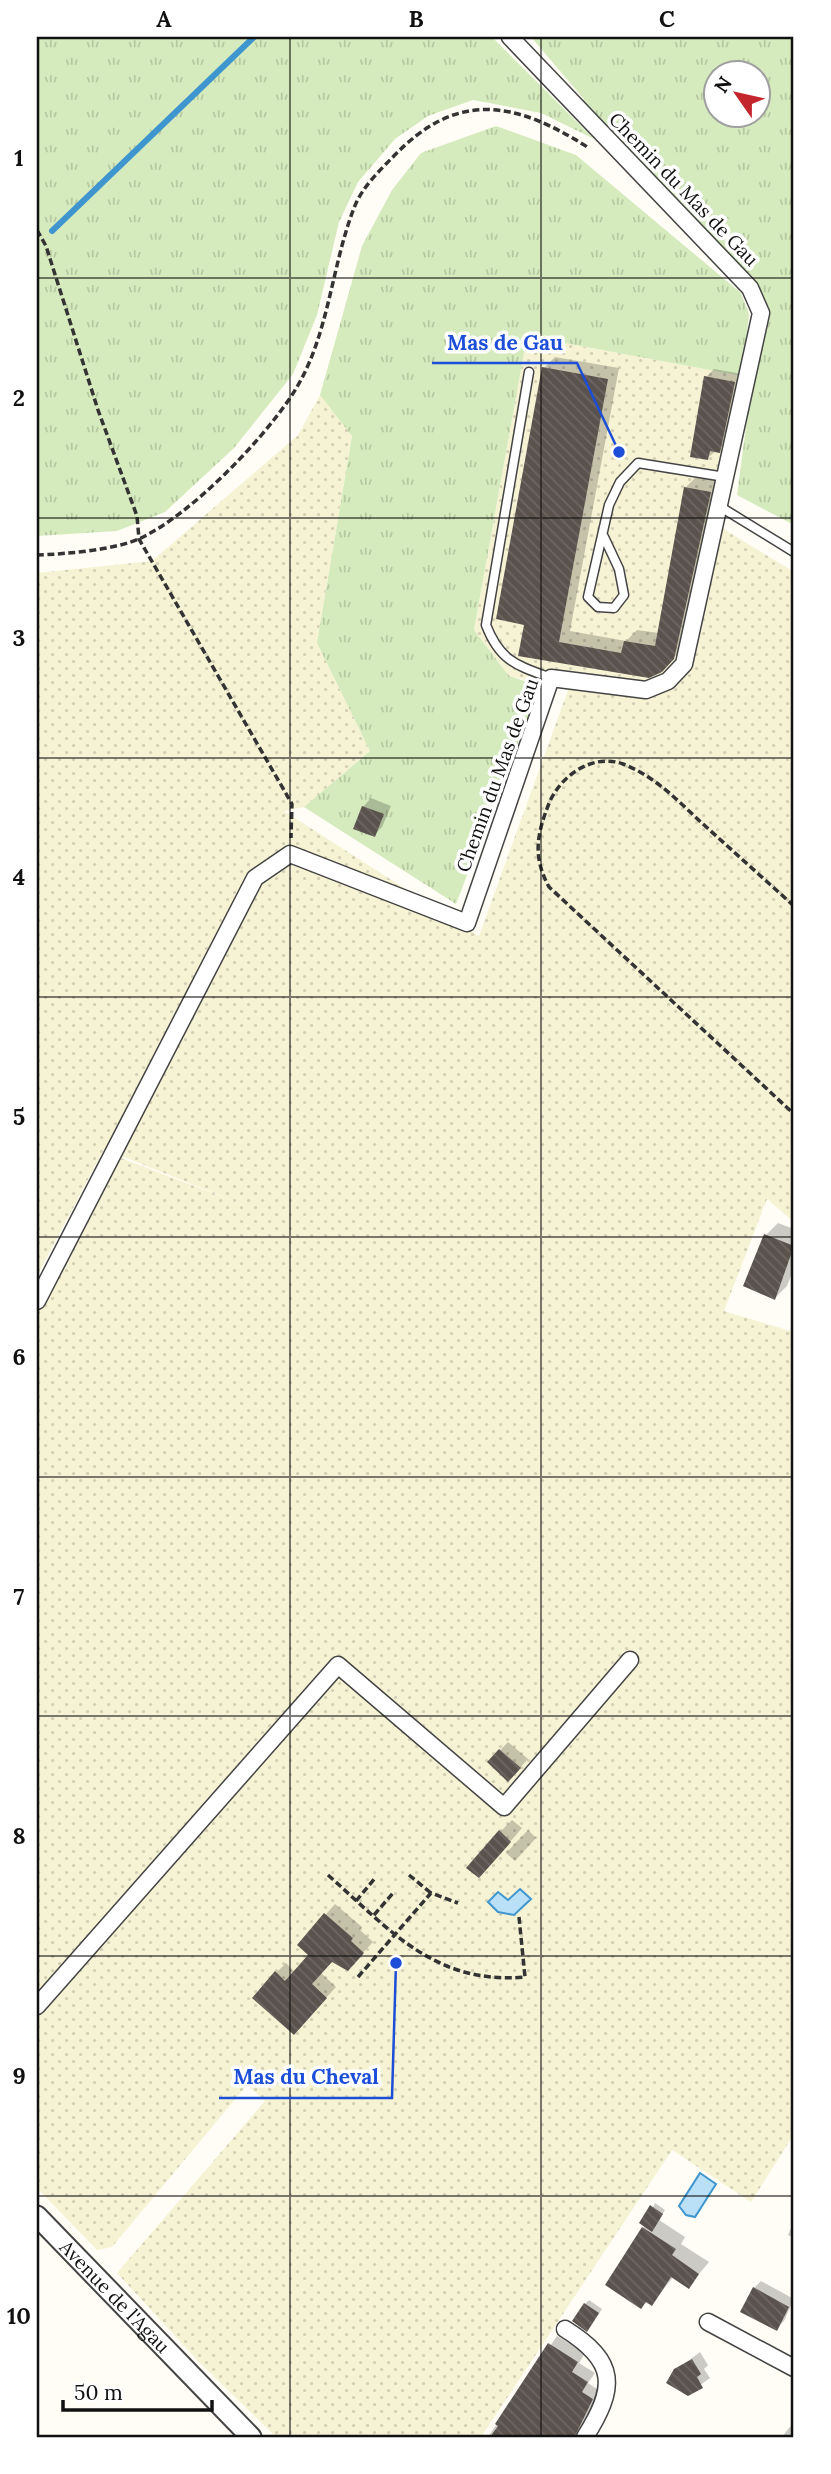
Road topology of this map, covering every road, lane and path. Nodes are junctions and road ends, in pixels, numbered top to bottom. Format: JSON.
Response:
{"nodes":[{"id":1,"x":510,"y":37,"type":"edge"},
{"id":2,"x":595,"y":152,"type":"dead end"},
{"id":3,"x":37,"y":230,"type":"edge"},
{"id":4,"x":529,"y":372,"type":"dead end"},
{"id":5,"x":726,"y":477,"type":"junction"},
{"id":6,"x":719,"y":506,"type":"junction"},
{"id":7,"x":604,"y":537,"type":"junction"},
{"id":8,"x":139,"y":539,"type":"junction"},
{"id":9,"x":794,"y":552,"type":"edge"},
{"id":10,"x":37,"y":555,"type":"edge"},
{"id":11,"x":551,"y":678,"type":"junction"},
{"id":12,"x":290,"y":854,"type":"junction"},
{"id":13,"x":794,"y":906,"type":"edge"},
{"id":14,"x":794,"y":1114,"type":"edge"},
{"id":15,"x":37,"y":1301,"type":"edge"},
{"id":16,"x":630,"y":1660,"type":"dead end"},
{"id":17,"x":328,"y":1875,"type":"dead end"},
{"id":18,"x":409,"y":1875,"type":"dead end"},
{"id":19,"x":376,"y":1877,"type":"dead end"},
{"id":20,"x":431,"y":1893,"type":"junction"},
{"id":21,"x":393,"y":1894,"type":"dead end"},
{"id":22,"x":356,"y":1901,"type":"junction"},
{"id":23,"x":458,"y":1903,"type":"dead end"},
{"id":24,"x":374,"y":1915,"type":"junction"},
{"id":25,"x":519,"y":1917,"type":"dead end"},
{"id":26,"x":396,"y":1934,"type":"junction"},
{"id":27,"x":358,"y":1977,"type":"dead end"},
{"id":28,"x":37,"y":2006,"type":"edge"},
{"id":29,"x":37,"y":2216,"type":"edge"},
{"id":30,"x":708,"y":2322,"type":"dead end"},
{"id":31,"x":565,"y":2329,"type":"dead end"},
{"id":32,"x":794,"y":2368,"type":"edge"},
{"id":33,"x":251,"y":2437,"type":"edge"},
{"id":34,"x":584,"y":2437,"type":"edge"}],
"edges":[{"from":1,"to":5,"type":"street","name":"Chemin du Mas de Gau"},
{"from":2,"to":8,"type":"path"},
{"from":3,"to":8,"type":"path"},
{"from":4,"to":11,"type":"lane"},
{"from":5,"to":6,"type":"street","name":"Chemin du Mas de Gau"},
{"from":5,"to":7,"type":"lane"},
{"from":6,"to":9,"type":"lane"},
{"from":6,"to":11,"type":"street","name":"Chemin du Mas de Gau"},
{"from":7,"to":7,"type":"lane"},
{"from":8,"to":10,"type":"path"},
{"from":8,"to":12,"type":"path"},
{"from":11,"to":12,"type":"street","name":"Chemin du Mas de Gau"},
{"from":12,"to":15,"type":"street"},
{"from":13,"to":14,"type":"path"},
{"from":16,"to":28,"type":"street"},
{"from":17,"to":22,"type":"path"},
{"from":18,"to":20,"type":"path"},
{"from":19,"to":22,"type":"path"},
{"from":20,"to":23,"type":"path"},
{"from":20,"to":26,"type":"path"},
{"from":21,"to":24,"type":"path"},
{"from":22,"to":24,"type":"path"},
{"from":24,"to":26,"type":"path"},
{"from":25,"to":26,"type":"path"},
{"from":26,"to":27,"type":"path"},
{"from":29,"to":33,"type":"street","name":"Avenue de l'Agau"},
{"from":30,"to":32,"type":"street"},
{"from":31,"to":34,"type":"street"}]}
